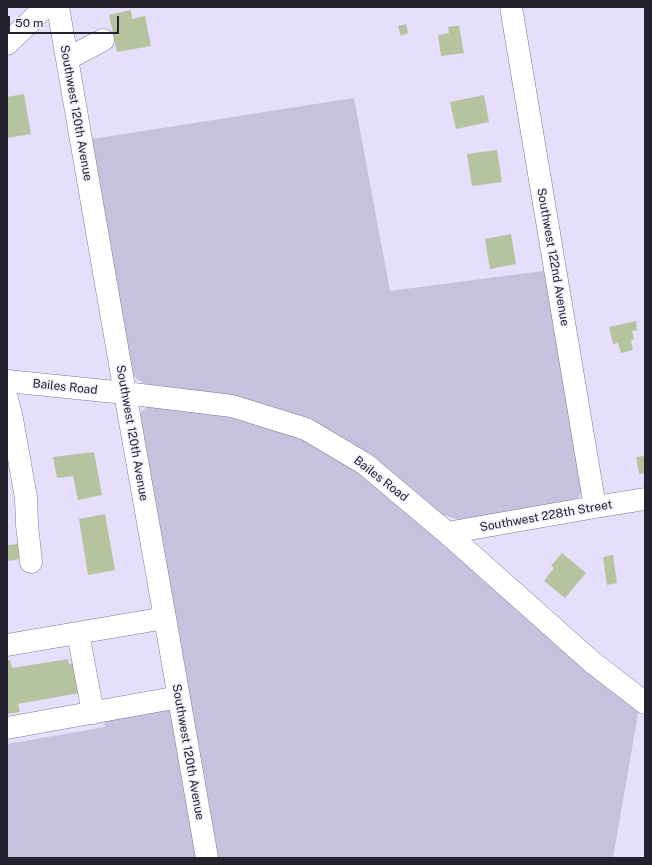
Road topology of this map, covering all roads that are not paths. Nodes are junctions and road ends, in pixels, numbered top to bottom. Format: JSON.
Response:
{"nodes":[{"id":1,"x":45,"y":7,"type":"edge"},
{"id":2,"x":58,"y":7,"type":"edge"},
{"id":3,"x":511,"y":7,"type":"edge"},
{"id":4,"x":103,"y":40,"type":"dead end"},
{"id":5,"x":7,"y":44,"type":"edge"},
{"id":6,"x":67,"y":59,"type":"junction"},
{"id":7,"x":7,"y":381,"type":"edge"},
{"id":8,"x":125,"y":393,"type":"junction"},
{"id":9,"x":7,"y":399,"type":"edge"},
{"id":10,"x":645,"y":499,"type":"edge"},
{"id":11,"x":595,"y":507,"type":"junction"},
{"id":12,"x":447,"y":533,"type":"junction"},
{"id":13,"x":31,"y":562,"type":"dead end"},
{"id":14,"x":165,"y":618,"type":"junction"},
{"id":15,"x":78,"y":633,"type":"junction"},
{"id":16,"x":7,"y":645,"type":"edge"},
{"id":17,"x":179,"y":698,"type":"junction"},
{"id":18,"x":645,"y":703,"type":"edge"},
{"id":19,"x":94,"y":712,"type":"junction"},
{"id":20,"x":7,"y":728,"type":"edge"},
{"id":21,"x":207,"y":858,"type":"edge"}],
"edges":[{"from":1,"to":5,"type":"street"},
{"from":2,"to":6,"type":"street","name":"Southwest 120th Avenue"},
{"from":3,"to":11,"type":"street","name":"Southwest 122nd Avenue"},
{"from":4,"to":6,"type":"street"},
{"from":6,"to":8,"type":"street","name":"Southwest 120th Avenue"},
{"from":7,"to":8,"type":"street","name":"Bailes Road"},
{"from":8,"to":12,"type":"street","name":"Bailes Road"},
{"from":8,"to":14,"type":"street","name":"Southwest 120th Avenue"},
{"from":9,"to":13,"type":"street"},
{"from":10,"to":11,"type":"street","name":"Southwest 228th Street"},
{"from":11,"to":12,"type":"street","name":"Southwest 228th Street"},
{"from":12,"to":18,"type":"street","name":"Bailes Road"},
{"from":14,"to":15,"type":"street"},
{"from":14,"to":17,"type":"street","name":"Southwest 120th Avenue"},
{"from":15,"to":16,"type":"street"},
{"from":15,"to":19,"type":"street"},
{"from":17,"to":19,"type":"street"},
{"from":17,"to":21,"type":"street","name":"Southwest 120th Avenue"},
{"from":19,"to":20,"type":"street"}]}
